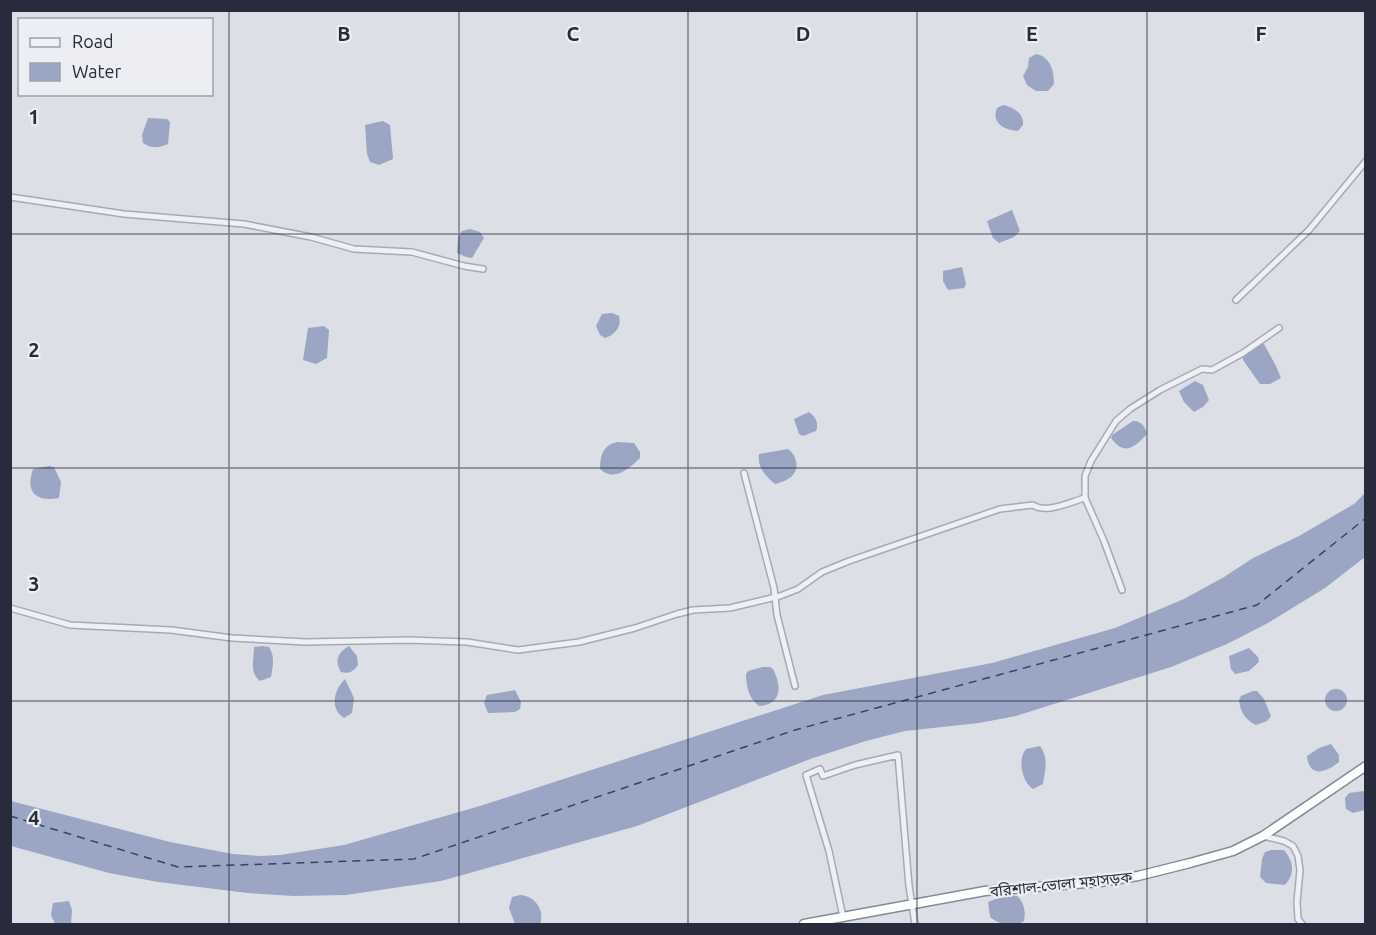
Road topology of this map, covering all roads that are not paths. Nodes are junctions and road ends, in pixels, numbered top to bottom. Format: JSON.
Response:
{"nodes":[{"id":1,"x":1365,"y":161,"type":"edge"},
{"id":2,"x":10,"y":197,"type":"edge"},
{"id":3,"x":483,"y":269,"type":"dead end"},
{"id":4,"x":1236,"y":300,"type":"dead end"},
{"id":5,"x":1279,"y":328,"type":"dead end"},
{"id":6,"x":744,"y":473,"type":"dead end"},
{"id":7,"x":1085,"y":498,"type":"junction"},
{"id":8,"x":1122,"y":590,"type":"dead end"},
{"id":9,"x":774,"y":596,"type":"junction"},
{"id":10,"x":10,"y":608,"type":"edge"},
{"id":11,"x":795,"y":686,"type":"dead end"},
{"id":12,"x":1365,"y":766,"type":"edge"},
{"id":13,"x":1263,"y":836,"type":"junction"},
{"id":14,"x":912,"y":904,"type":"junction"},
{"id":15,"x":843,"y":917,"type":"junction"},
{"id":16,"x":804,"y":924,"type":"edge"},
{"id":17,"x":915,"y":924,"type":"edge"},
{"id":18,"x":1302,"y":924,"type":"edge"}],
"edges":[{"from":1,"to":4,"type":"street"},
{"from":2,"to":3,"type":"street"},
{"from":5,"to":7,"type":"street"},
{"from":6,"to":9,"type":"street"},
{"from":7,"to":8,"type":"street"},
{"from":7,"to":9,"type":"street"},
{"from":9,"to":10,"type":"street"},
{"from":9,"to":11,"type":"street"},
{"from":12,"to":13,"type":"highway","name":"বরিশাল-ভোলা মহাসড়ক"},
{"from":13,"to":14,"type":"highway","name":"বরিশাল-ভোলা মহাসড়ক"},
{"from":13,"to":18,"type":"street"},
{"from":14,"to":15,"type":"highway","name":"বরিশাল-ভোলা মহাসড়ক"},
{"from":14,"to":15,"type":"street"},
{"from":14,"to":17,"type":"street"},
{"from":15,"to":16,"type":"highway","name":"বরিশাল-ভোলা মহাসড়ক"}]}
